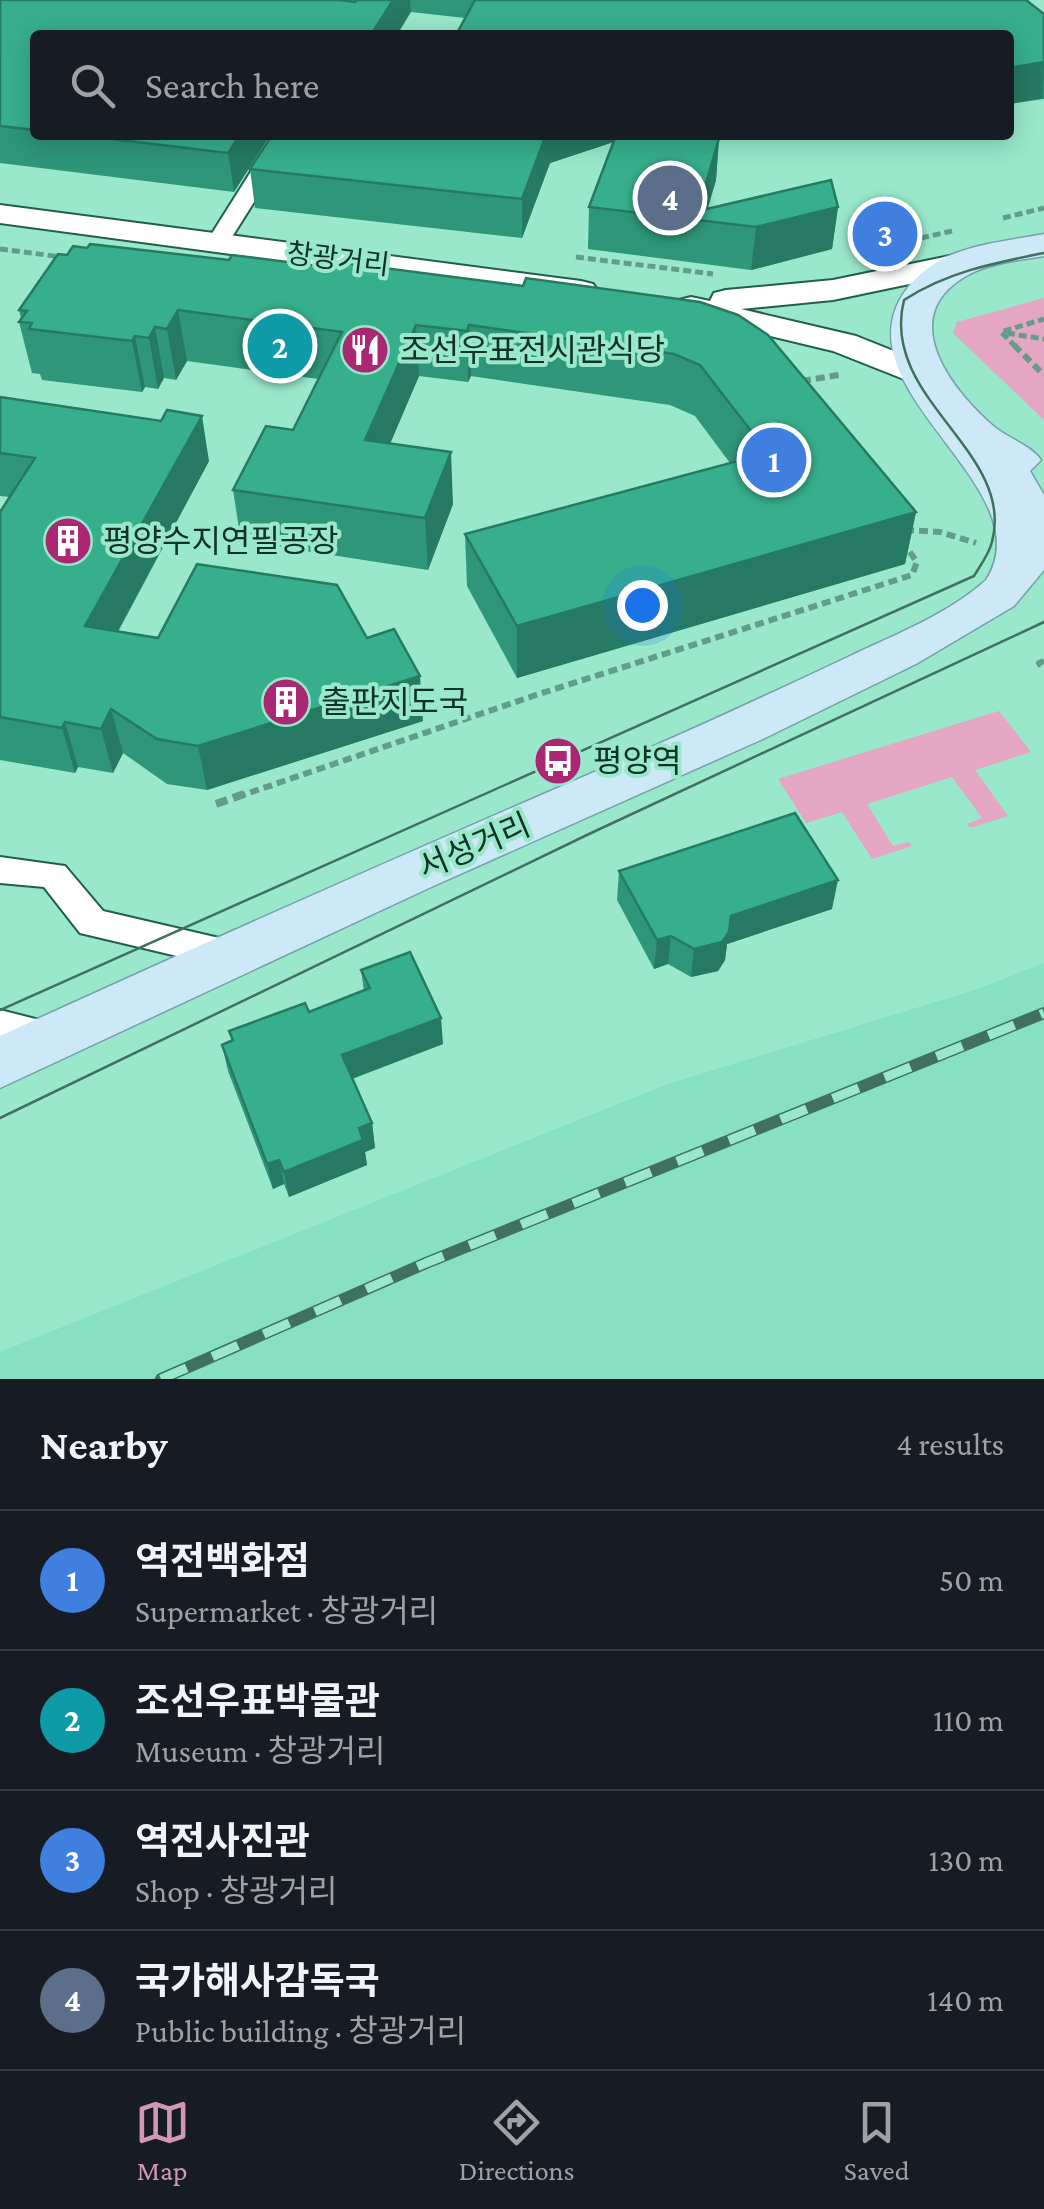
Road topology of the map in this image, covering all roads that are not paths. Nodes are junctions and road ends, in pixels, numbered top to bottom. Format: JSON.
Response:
{"nodes":[{"id":1,"x":282,"y":140,"type":"edge"},
{"id":2,"x":0,"y":214,"type":"edge"},
{"id":3,"x":217,"y":243,"type":"junction"},
{"id":4,"x":966,"y":245,"type":"junction"},
{"id":5,"x":1044,"y":246,"type":"edge"},
{"id":6,"x":618,"y":296,"type":"edge"},
{"id":7,"x":929,"y":378,"type":"junction"},
{"id":8,"x":992,"y":446,"type":"junction"},
{"id":9,"x":1044,"y":466,"type":"edge"},
{"id":10,"x":1044,"y":598,"type":"edge"},
{"id":11,"x":948,"y":628,"type":"junction"},
{"id":12,"x":0,"y":870,"type":"edge"},
{"id":13,"x":232,"y":955,"type":"junction"},
{"id":14,"x":0,"y":1025,"type":"edge"},
{"id":15,"x":54,"y":1038,"type":"junction"},
{"id":16,"x":0,"y":1063,"type":"edge"}],
"edges":[{"from":1,"to":3,"type":"street"},
{"from":2,"to":3,"type":"main road","name":"창광거리"},
{"from":3,"to":6,"type":"main road","name":"창광거리"},
{"from":4,"to":5,"type":"main road"},
{"from":4,"to":7,"type":"main road"},
{"from":4,"to":7,"type":"main road"},
{"from":7,"to":8,"type":"main road"},
{"from":8,"to":9,"type":"main road"},
{"from":8,"to":11,"type":"main road"},
{"from":10,"to":11,"type":"main road"},
{"from":11,"to":13,"type":"main road","name":"서성거리"},
{"from":12,"to":13,"type":"street"},
{"from":13,"to":15,"type":"main road","name":"서성거리"},
{"from":14,"to":15,"type":"street"},
{"from":15,"to":16,"type":"main road","name":"서성거리"}]}
